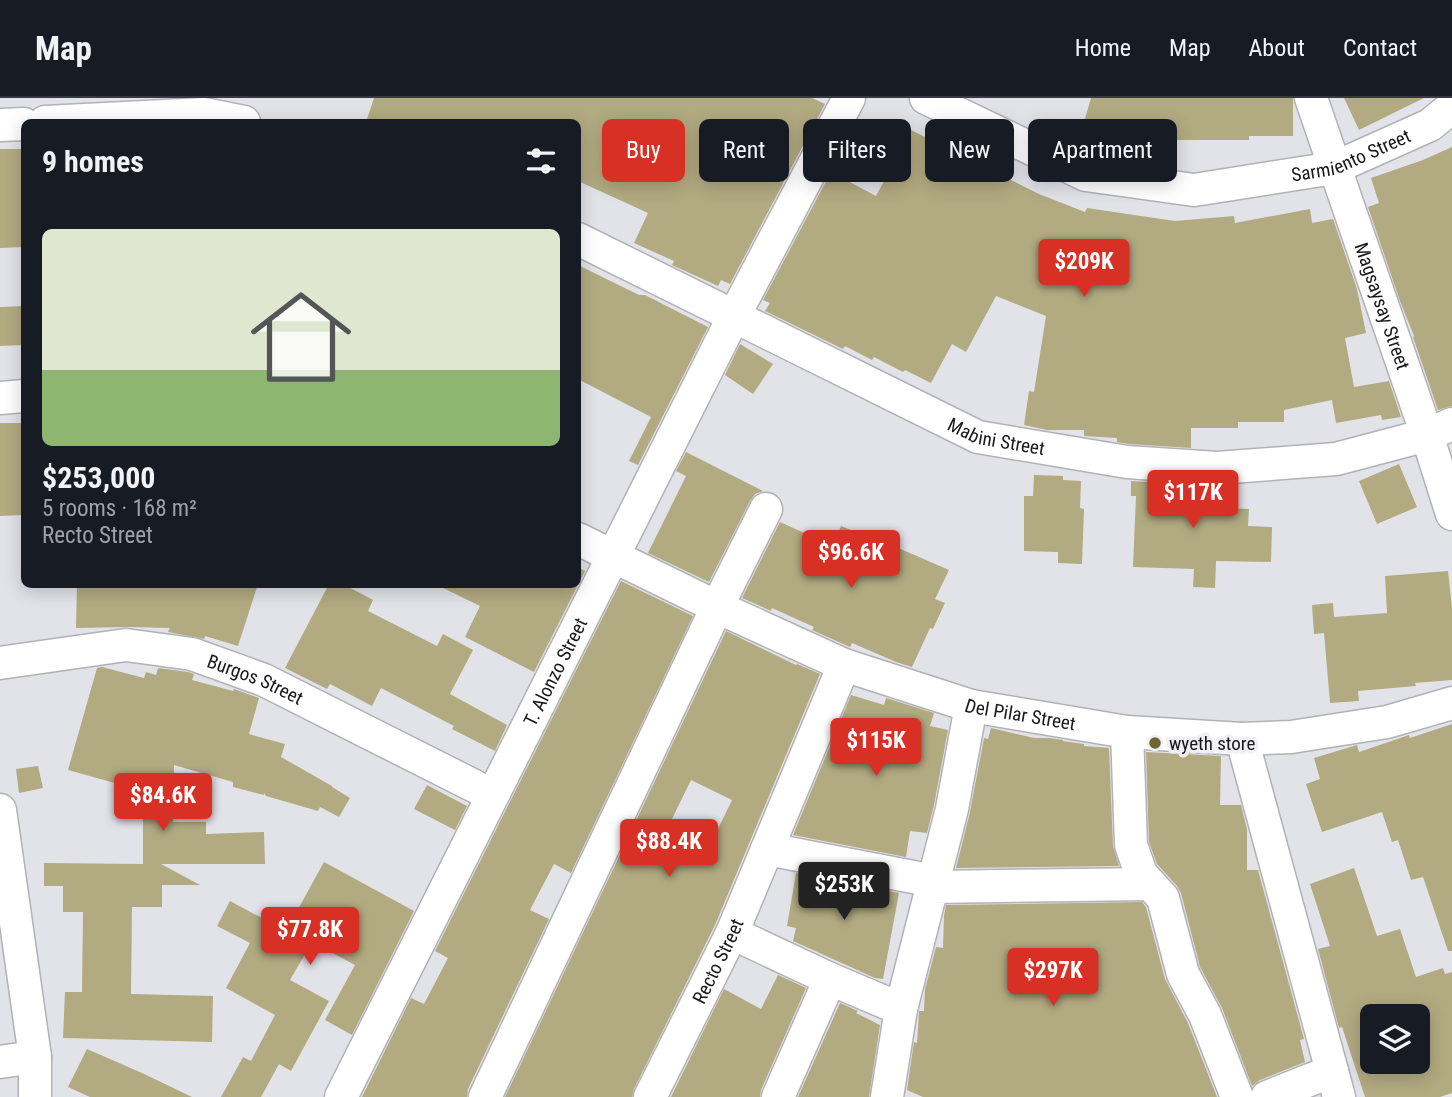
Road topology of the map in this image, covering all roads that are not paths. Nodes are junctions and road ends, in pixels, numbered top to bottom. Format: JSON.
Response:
{"nodes":[{"id":1,"x":849,"y":98,"type":"edge"},
{"id":2,"x":926,"y":98,"type":"edge"},
{"id":3,"x":1311,"y":98,"type":"edge"},
{"id":4,"x":1452,"y":107,"type":"edge"},
{"id":5,"x":105,"y":119,"type":"edge"},
{"id":6,"x":229,"y":119,"type":"edge"},
{"id":7,"x":21,"y":124,"type":"edge"},
{"id":8,"x":0,"y":125,"type":"edge"},
{"id":9,"x":1334,"y":167,"type":"junction"},
{"id":10,"x":581,"y":240,"type":"edge"},
{"id":11,"x":734,"y":316,"type":"junction"},
{"id":12,"x":21,"y":396,"type":"edge"},
{"id":13,"x":0,"y":398,"type":"edge"},
{"id":14,"x":1439,"y":429,"type":"edge"},
{"id":15,"x":766,"y":509,"type":"dead end"},
{"id":16,"x":1452,"y":514,"type":"edge"},
{"id":17,"x":581,"y":540,"type":"edge"},
{"id":18,"x":613,"y":556,"type":"junction"},
{"id":19,"x":717,"y":607,"type":"junction"},
{"id":20,"x":0,"y":663,"type":"edge"},
{"id":21,"x":844,"y":665,"type":"junction"},
{"id":22,"x":1452,"y":703,"type":"edge"},
{"id":23,"x":971,"y":706,"type":"junction"},
{"id":24,"x":1127,"y":732,"type":"junction"},
{"id":25,"x":1242,"y":740,"type":"junction"},
{"id":26,"x":492,"y":795,"type":"junction"},
{"id":27,"x":0,"y":810,"type":"edge"},
{"id":28,"x":767,"y":849,"type":"junction"},
{"id":29,"x":933,"y":884,"type":"junction"},
{"id":30,"x":1150,"y":884,"type":"junction"},
{"id":31,"x":732,"y":933,"type":"junction"},
{"id":32,"x":830,"y":979,"type":"junction"},
{"id":33,"x":901,"y":1009,"type":"junction"},
{"id":34,"x":35,"y":1057,"type":"junction"},
{"id":35,"x":0,"y":1062,"type":"edge"},
{"id":36,"x":1335,"y":1084,"type":"edge"},
{"id":37,"x":35,"y":1097,"type":"edge"},
{"id":38,"x":341,"y":1097,"type":"edge"},
{"id":39,"x":485,"y":1097,"type":"edge"},
{"id":40,"x":650,"y":1097,"type":"edge"},
{"id":41,"x":778,"y":1097,"type":"edge"},
{"id":42,"x":887,"y":1097,"type":"edge"},
{"id":43,"x":1237,"y":1097,"type":"edge"},
{"id":44,"x":1267,"y":1097,"type":"edge"}],
"edges":[{"from":1,"to":11,"type":"street","name":"T. Alonzo Street"},
{"from":2,"to":9,"type":"street","name":"Sarmiento Street"},
{"from":3,"to":9,"type":"street","name":"Magsaysay Street"},
{"from":4,"to":9,"type":"street","name":"Sarmiento Street"},
{"from":5,"to":6,"type":"street"},
{"from":7,"to":8,"type":"street"},
{"from":9,"to":14,"type":"street","name":"Magsaysay Street"},
{"from":10,"to":11,"type":"street","name":"Mabini Street"},
{"from":11,"to":14,"type":"street","name":"Mabini Street"},
{"from":11,"to":18,"type":"street","name":"T. Alonzo Street"},
{"from":12,"to":13,"type":"street"},
{"from":14,"to":16,"type":"street","name":"Magsaysay Street"},
{"from":15,"to":19,"type":"street"},
{"from":17,"to":18,"type":"street","name":"Del Pilar Street"},
{"from":18,"to":19,"type":"street","name":"Del Pilar Street"},
{"from":18,"to":26,"type":"street","name":"T. Alonzo Street"},
{"from":19,"to":21,"type":"street","name":"Del Pilar Street"},
{"from":19,"to":39,"type":"street"},
{"from":20,"to":26,"type":"street","name":"Burgos Street"},
{"from":21,"to":23,"type":"street","name":"Del Pilar Street"},
{"from":21,"to":28,"type":"street","name":"Recto Street"},
{"from":22,"to":25,"type":"street","name":"Del Pilar Street"},
{"from":23,"to":24,"type":"street","name":"Del Pilar Street"},
{"from":23,"to":29,"type":"street"},
{"from":24,"to":25,"type":"street","name":"Del Pilar Street"},
{"from":24,"to":30,"type":"street"},
{"from":25,"to":36,"type":"street"},
{"from":26,"to":38,"type":"street","name":"T. Alonzo Street"},
{"from":27,"to":34,"type":"street"},
{"from":28,"to":29,"type":"street"},
{"from":28,"to":31,"type":"street","name":"Recto Street"},
{"from":29,"to":30,"type":"street"},
{"from":29,"to":33,"type":"street"},
{"from":30,"to":43,"type":"street"},
{"from":31,"to":32,"type":"street"},
{"from":31,"to":40,"type":"street","name":"Recto Street"},
{"from":32,"to":33,"type":"street"},
{"from":32,"to":41,"type":"street"},
{"from":33,"to":42,"type":"street"},
{"from":34,"to":35,"type":"street"},
{"from":34,"to":37,"type":"street"},
{"from":36,"to":44,"type":"street"}]}
